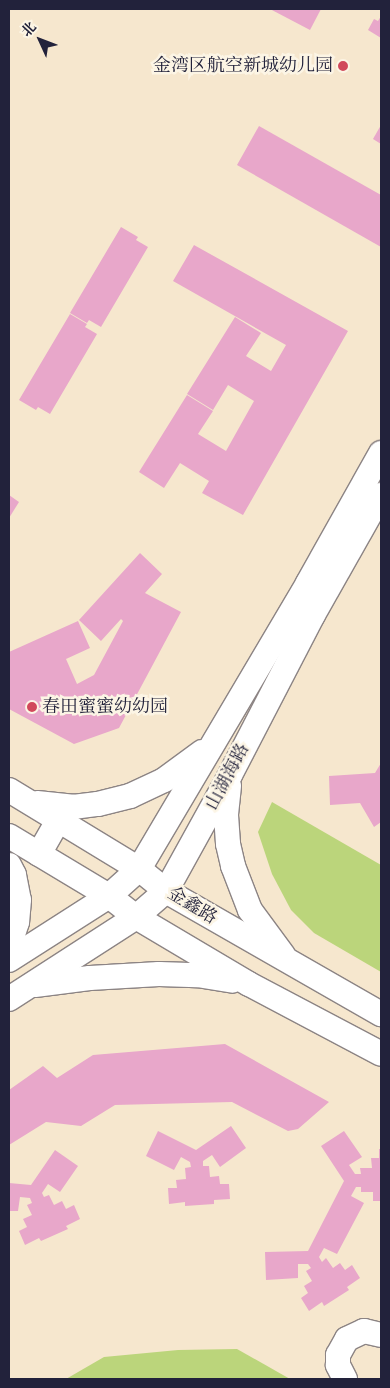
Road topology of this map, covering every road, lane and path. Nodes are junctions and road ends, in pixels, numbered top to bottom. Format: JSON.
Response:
{"nodes":[{"id":1,"x":381,"y":453,"type":"edge"},
{"id":2,"x":381,"y":495,"type":"edge"},
{"id":3,"x":210,"y":747,"type":"junction"},
{"id":4,"x":230,"y":775,"type":"junction"},
{"id":5,"x":9,"y":790,"type":"edge"},
{"id":6,"x":31,"y":802,"type":"junction"},
{"id":7,"x":59,"y":820,"type":"junction"},
{"id":8,"x":9,"y":836,"type":"edge"},
{"id":9,"x":39,"y":854,"type":"junction"},
{"id":10,"x":9,"y":865,"type":"edge"},
{"id":11,"x":139,"y":869,"type":"junction"},
{"id":12,"x":166,"y":891,"type":"junction"},
{"id":13,"x":109,"y":896,"type":"junction"},
{"id":14,"x":136,"y":916,"type":"junction"},
{"id":15,"x":9,"y":946,"type":"edge"},
{"id":16,"x":9,"y":960,"type":"edge"},
{"id":17,"x":289,"y":963,"type":"junction"},
{"id":18,"x":249,"y":984,"type":"junction"},
{"id":19,"x":29,"y":986,"type":"junction"},
{"id":20,"x":9,"y":999,"type":"edge"},
{"id":21,"x":381,"y":1014,"type":"edge"},
{"id":22,"x":381,"y":1054,"type":"edge"},
{"id":23,"x":381,"y":1334,"type":"edge"},
{"id":24,"x":345,"y":1379,"type":"edge"}],
"edges":[{"from":1,"to":3,"type":"street","name":"山湖海路"},
{"from":2,"to":4,"type":"street","name":"山湖海路"},
{"from":3,"to":6,"type":"street"},
{"from":3,"to":11,"type":"street","name":"山湖海路"},
{"from":4,"to":12,"type":"street","name":"山湖海路"},
{"from":4,"to":17,"type":"street"},
{"from":5,"to":6,"type":"street","name":"金鑫路"},
{"from":6,"to":7,"type":"street","name":"金鑫路"},
{"from":7,"to":9,"type":"street"},
{"from":7,"to":11,"type":"street","name":"金鑫路"},
{"from":8,"to":9,"type":"street"},
{"from":9,"to":13,"type":"street"},
{"from":10,"to":15,"type":"street"},
{"from":11,"to":12,"type":"street","name":"金鑫路"},
{"from":11,"to":13,"type":"street","name":"山湖海路"},
{"from":12,"to":14,"type":"street","name":"山湖海路"},
{"from":12,"to":17,"type":"street","name":"金鑫路"},
{"from":13,"to":14,"type":"street"},
{"from":13,"to":16,"type":"street","name":"山湖海路"},
{"from":14,"to":18,"type":"street"},
{"from":14,"to":19,"type":"street","name":"山湖海路"},
{"from":17,"to":21,"type":"street","name":"金鑫路"},
{"from":18,"to":19,"type":"street"},
{"from":18,"to":22,"type":"street"},
{"from":19,"to":20,"type":"street","name":"山湖海路"},
{"from":23,"to":24,"type":"street"}]}
